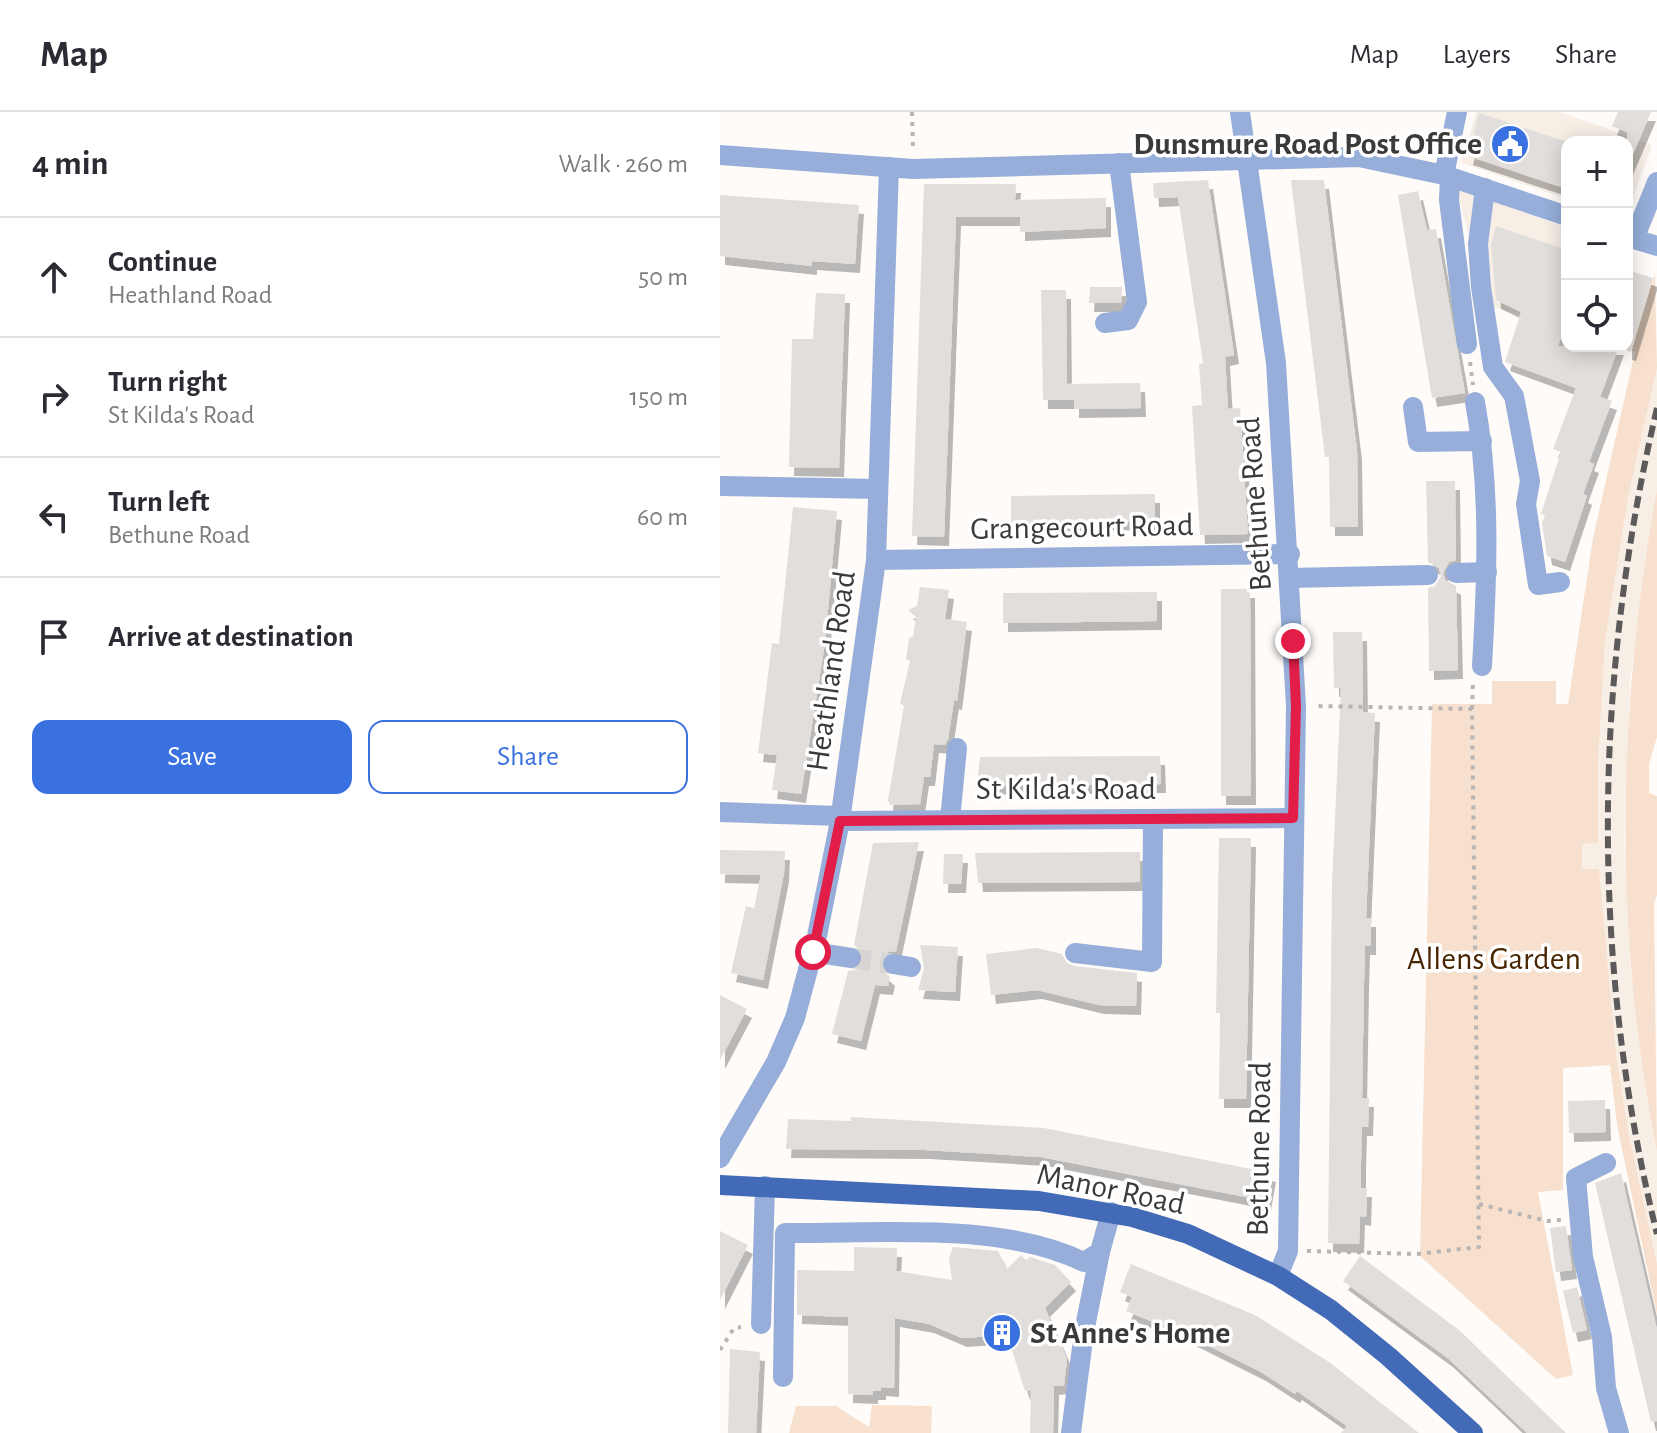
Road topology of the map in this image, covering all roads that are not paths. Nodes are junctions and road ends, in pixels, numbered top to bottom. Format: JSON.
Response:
{"nodes":[{"id":1,"x":1240,"y":112,"type":"edge"},
{"id":2,"x":1457,"y":112,"type":"edge"},
{"id":3,"x":720,"y":155,"type":"edge"},
{"id":4,"x":1247,"y":159,"type":"junction"},
{"id":5,"x":1119,"y":163,"type":"junction"},
{"id":6,"x":889,"y":167,"type":"junction"},
{"id":7,"x":1447,"y":176,"type":"junction"},
{"id":8,"x":1657,"y":182,"type":"edge"},
{"id":9,"x":1485,"y":188,"type":"junction"},
{"id":10,"x":1561,"y":214,"type":"edge"},
{"id":11,"x":1633,"y":234,"type":"edge"},
{"id":12,"x":1633,"y":239,"type":"edge"},
{"id":13,"x":1657,"y":246,"type":"edge"},
{"id":14,"x":1105,"y":323,"type":"dead end"},
{"id":15,"x":1467,"y":344,"type":"road end"},
{"id":16,"x":1475,"y":402,"type":"road end"},
{"id":17,"x":1413,"y":407,"type":"dead end"},
{"id":18,"x":1482,"y":441,"type":"junction"},
{"id":19,"x":720,"y":486,"type":"edge"},
{"id":20,"x":878,"y":489,"type":"junction"},
{"id":21,"x":1290,"y":554,"type":"junction"},
{"id":22,"x":876,"y":560,"type":"junction"},
{"id":23,"x":1487,"y":572,"type":"junction"},
{"id":24,"x":1456,"y":573,"type":"dead end"},
{"id":25,"x":1428,"y":575,"type":"dead end"},
{"id":26,"x":1290,"y":578,"type":"junction"},
{"id":27,"x":1560,"y":582,"type":"dead end"},
{"id":28,"x":1482,"y":666,"type":"road end"},
{"id":29,"x":957,"y":748,"type":"dead end"},
{"id":30,"x":720,"y":812,"type":"edge"},
{"id":31,"x":841,"y":818,"type":"junction"},
{"id":32,"x":1293,"y":818,"type":"junction"},
{"id":33,"x":1153,"y":819,"type":"junction"},
{"id":34,"x":950,"y":820,"type":"junction"},
{"id":35,"x":813,"y":952,"type":"junction"},
{"id":36,"x":1075,"y":953,"type":"dead end"},
{"id":37,"x":851,"y":958,"type":"tunnel mouth"},
{"id":38,"x":720,"y":1158,"type":"edge"},
{"id":39,"x":1606,"y":1163,"type":"dead end"},
{"id":40,"x":720,"y":1185,"type":"edge"},
{"id":41,"x":765,"y":1186,"type":"junction"},
{"id":42,"x":1111,"y":1212,"type":"junction"},
{"id":43,"x":1100,"y":1252,"type":"junction"},
{"id":44,"x":1278,"y":1276,"type":"junction"},
{"id":45,"x":761,"y":1324,"type":"road end"},
{"id":46,"x":783,"y":1377,"type":"dead end"},
{"id":47,"x":1071,"y":1433,"type":"edge"},
{"id":48,"x":1472,"y":1433,"type":"edge"},
{"id":49,"x":1619,"y":1433,"type":"edge"}],
"edges":[{"from":1,"to":4,"type":"street","name":"Bethune Road"},
{"from":2,"to":7,"type":"street"},
{"from":3,"to":6,"type":"street"},
{"from":4,"to":5,"type":"street"},
{"from":4,"to":7,"type":"street"},
{"from":4,"to":21,"type":"street","name":"Bethune Road"},
{"from":5,"to":6,"type":"street"},
{"from":5,"to":14,"type":"street"},
{"from":6,"to":20,"type":"street","name":"Heathland Road"},
{"from":7,"to":9,"type":"street"},
{"from":7,"to":15,"type":"street"},
{"from":8,"to":11,"type":"street"},
{"from":9,"to":10,"type":"street"},
{"from":9,"to":27,"type":"street"},
{"from":12,"to":13,"type":"street"},
{"from":16,"to":18,"type":"street"},
{"from":17,"to":18,"type":"street"},
{"from":18,"to":23,"type":"street"},
{"from":19,"to":20,"type":"street"},
{"from":20,"to":22,"type":"street","name":"Heathland Road"},
{"from":21,"to":22,"type":"street","name":"Grangecourt Road"},
{"from":21,"to":26,"type":"street","name":"Bethune Road"},
{"from":22,"to":31,"type":"street","name":"Heathland Road"},
{"from":23,"to":24,"type":"street"},
{"from":23,"to":28,"type":"street"},
{"from":25,"to":26,"type":"street"},
{"from":26,"to":32,"type":"street","name":"Bethune Road"},
{"from":29,"to":34,"type":"street"},
{"from":30,"to":31,"type":"street","name":"St Kilda's Road"},
{"from":31,"to":34,"type":"street","name":"St Kilda's Road"},
{"from":31,"to":35,"type":"street","name":"Heathland Road"},
{"from":32,"to":33,"type":"street","name":"St Kilda's Road"},
{"from":32,"to":44,"type":"street","name":"Bethune Road"},
{"from":33,"to":34,"type":"street","name":"St Kilda's Road"},
{"from":33,"to":36,"type":"street"},
{"from":35,"to":37,"type":"street"},
{"from":35,"to":38,"type":"street","name":"Heathland Road"},
{"from":39,"to":49,"type":"street"},
{"from":40,"to":41,"type":"main road","name":"Manor Road"},
{"from":41,"to":42,"type":"main road","name":"Manor Road"},
{"from":41,"to":45,"type":"street"},
{"from":42,"to":43,"type":"street"},
{"from":42,"to":44,"type":"main road","name":"Manor Road"},
{"from":43,"to":46,"type":"street"},
{"from":43,"to":47,"type":"street"},
{"from":44,"to":48,"type":"main road","name":"Manor Road"}]}
